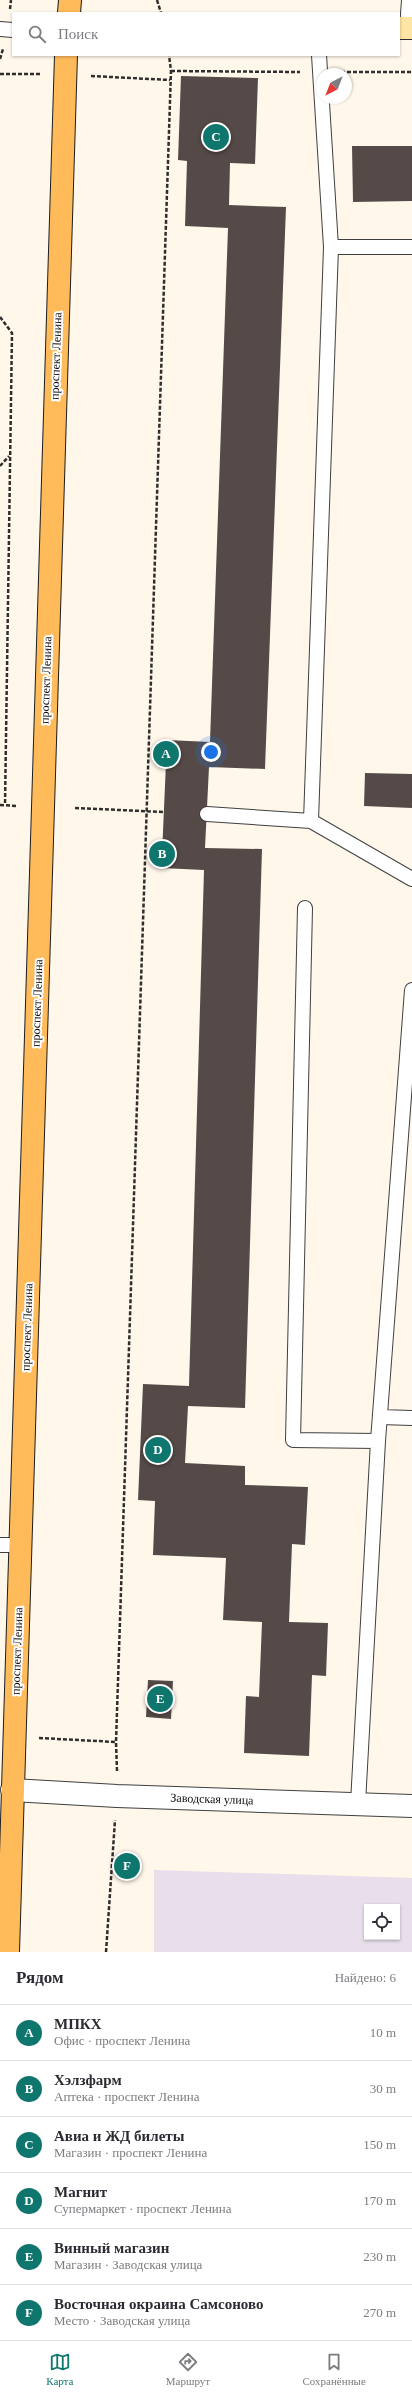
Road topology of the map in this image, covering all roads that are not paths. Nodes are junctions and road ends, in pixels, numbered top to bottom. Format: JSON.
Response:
{"nodes":[{"id":1,"x":70,"y":0,"type":"edge"},
{"id":2,"x":409,"y":0,"type":"edge"},
{"id":3,"x":69,"y":12,"type":"edge"},
{"id":4,"x":406,"y":28,"type":"edge"},
{"id":5,"x":0,"y":29,"type":"edge"},
{"id":6,"x":12,"y":30,"type":"edge"},
{"id":7,"x":66,"y":56,"type":"edge"},
{"id":8,"x":319,"y":56,"type":"edge"},
{"id":9,"x":331,"y":247,"type":"junction"},
{"id":10,"x":412,"y":247,"type":"edge"},
{"id":11,"x":207,"y":814,"type":"dead end"},
{"id":12,"x":311,"y":821,"type":"junction"},
{"id":13,"x":412,"y":878,"type":"edge"},
{"id":14,"x":305,"y":908,"type":"dead end"},
{"id":15,"x":412,"y":990,"type":"edge"},
{"id":16,"x":380,"y":1417,"type":"junction"},
{"id":17,"x":412,"y":1418,"type":"edge"},
{"id":18,"x":378,"y":1441,"type":"junction"},
{"id":19,"x":0,"y":1545,"type":"edge"},
{"id":20,"x":21,"y":1545,"type":"junction"},
{"id":21,"x":12,"y":1790,"type":"junction"},
{"id":22,"x":358,"y":1803,"type":"junction"},
{"id":23,"x":412,"y":1806,"type":"edge"},
{"id":24,"x":8,"y":1952,"type":"edge"}],
"edges":[{"from":1,"to":3,"type":"main road"},
{"from":2,"to":4,"type":"lane"},
{"from":5,"to":6,"type":"lane"},
{"from":7,"to":20,"type":"main road","name":"проспект Ленина"},
{"from":8,"to":9,"type":"lane"},
{"from":9,"to":10,"type":"lane"},
{"from":9,"to":12,"type":"lane"},
{"from":11,"to":12,"type":"lane"},
{"from":12,"to":13,"type":"lane"},
{"from":14,"to":18,"type":"lane"},
{"from":15,"to":16,"type":"lane"},
{"from":16,"to":17,"type":"lane"},
{"from":16,"to":18,"type":"lane"},
{"from":18,"to":22,"type":"lane"},
{"from":19,"to":20,"type":"lane"},
{"from":20,"to":21,"type":"main road","name":"проспект Ленина"},
{"from":21,"to":22,"type":"street","name":"Заводская улица"},
{"from":21,"to":24,"type":"main road","name":"проспект Ленина"},
{"from":22,"to":23,"type":"street","name":"Заводская улица"}]}
